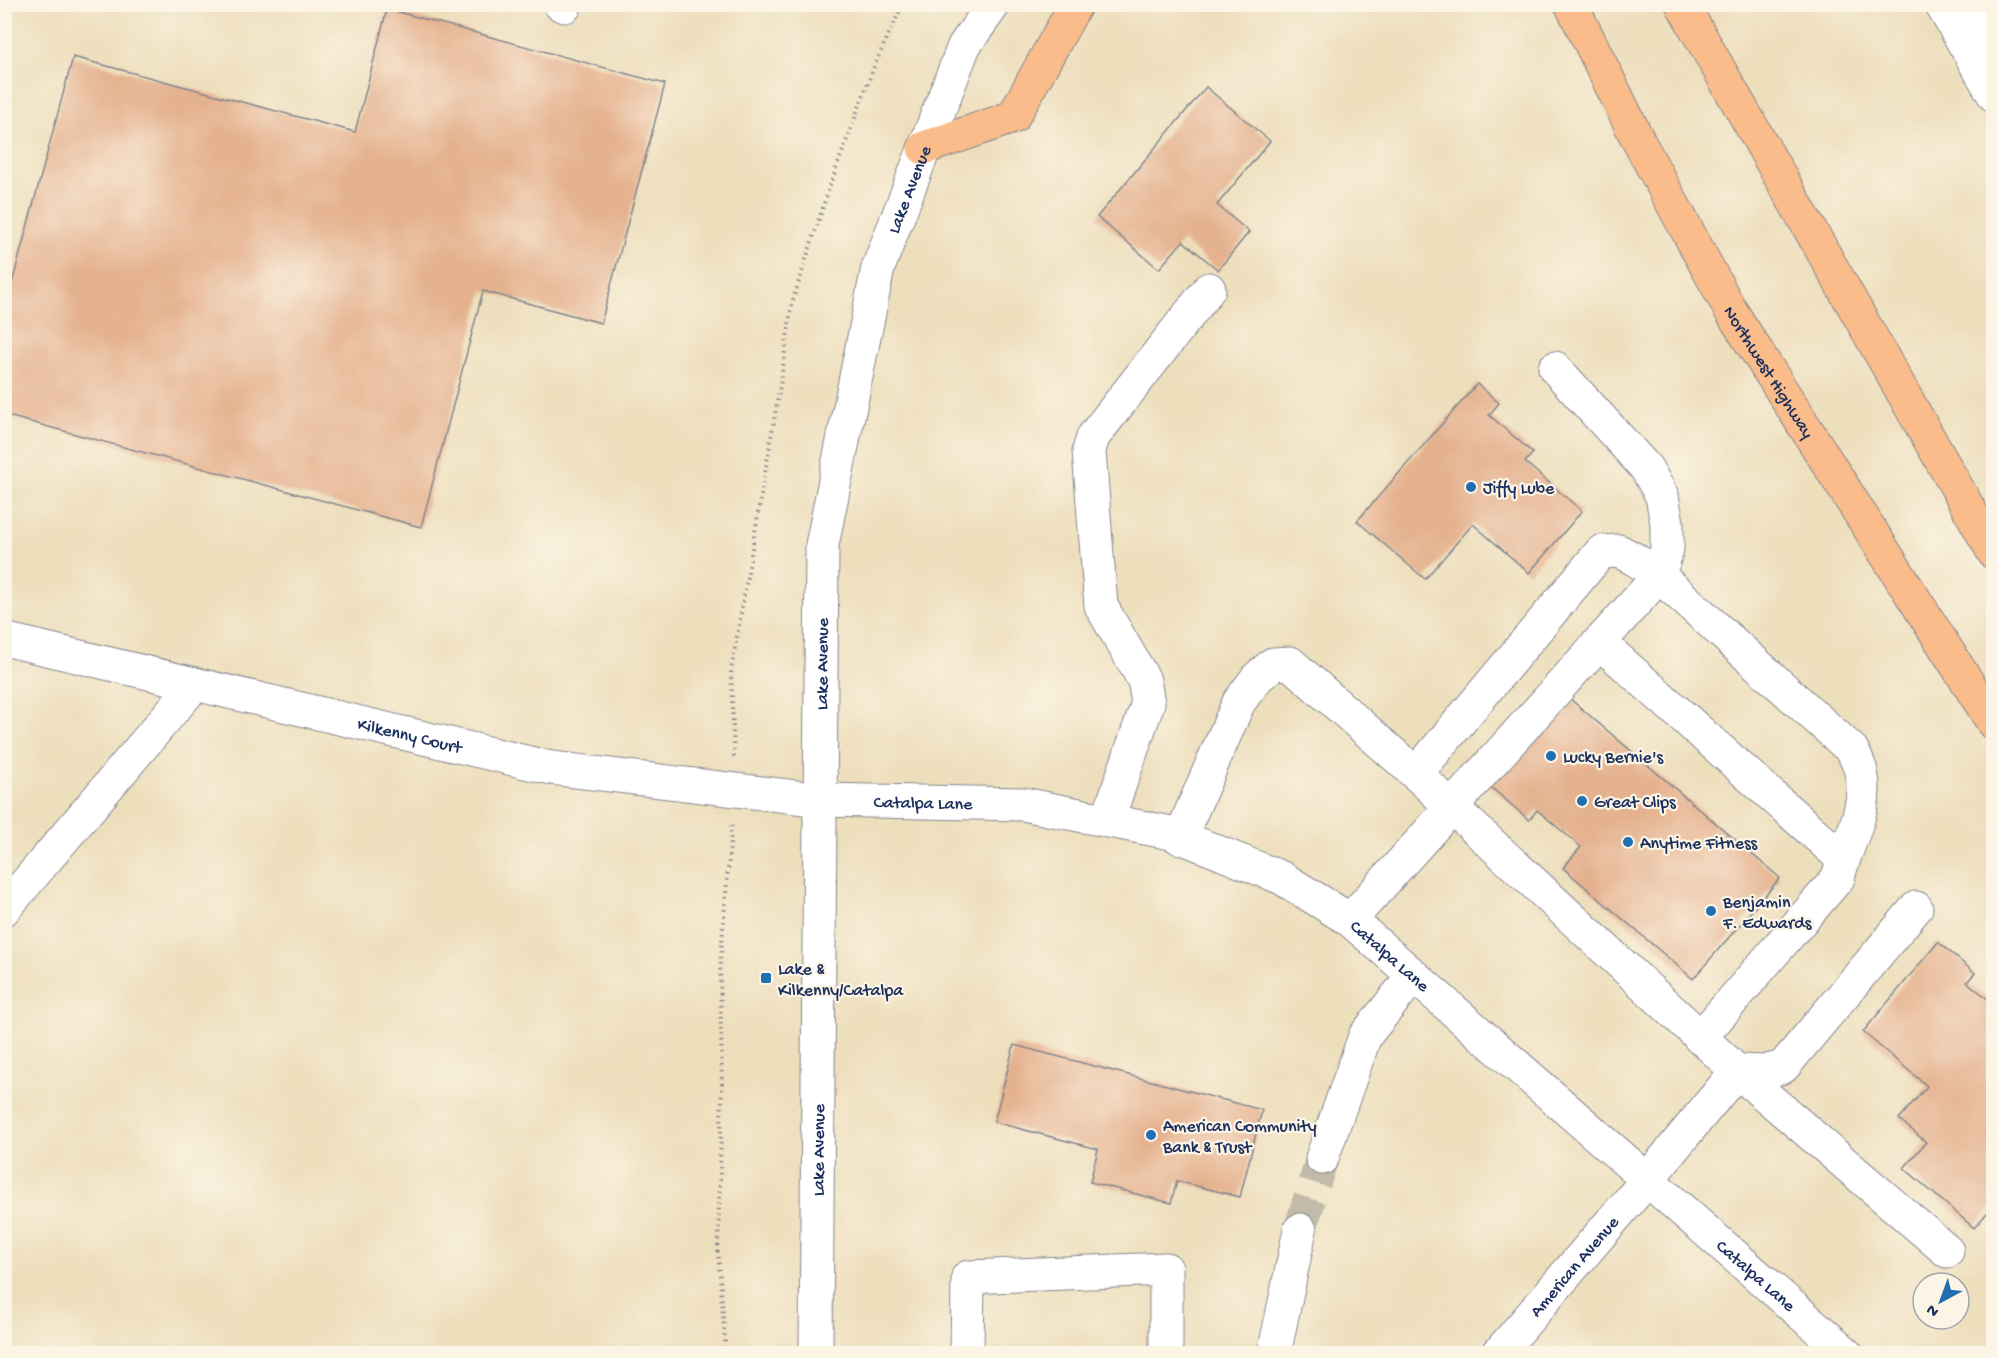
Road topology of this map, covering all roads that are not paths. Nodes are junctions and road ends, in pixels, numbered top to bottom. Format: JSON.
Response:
{"nodes":[{"id":1,"x":994,"y":4,"type":"edge"},
{"id":2,"x":1076,"y":4,"type":"edge"},
{"id":3,"x":1571,"y":4,"type":"edge"},
{"id":4,"x":1682,"y":4,"type":"edge"},
{"id":5,"x":1941,"y":4,"type":"edge"},
{"id":6,"x":1959,"y":4,"type":"edge"},
{"id":7,"x":1994,"y":35,"type":"edge"},
{"id":8,"x":1994,"y":95,"type":"edge"},
{"id":9,"x":924,"y":148,"type":"junction"},
{"id":10,"x":1209,"y":289,"type":"dead end"},
{"id":11,"x":1556,"y":368,"type":"dead end"},
{"id":12,"x":1994,"y":553,"type":"edge"},
{"id":13,"x":1659,"y":576,"type":"junction"},
{"id":14,"x":4,"y":639,"type":"edge"},
{"id":15,"x":1599,"y":642,"type":"junction"},
{"id":16,"x":195,"y":684,"type":"junction"},
{"id":17,"x":1994,"y":724,"type":"edge"},
{"id":18,"x":1416,"y":774,"type":"junction"},
{"id":19,"x":821,"y":800,"type":"junction"},
{"id":20,"x":1452,"y":807,"type":"junction"},
{"id":21,"x":1107,"y":821,"type":"junction"},
{"id":22,"x":1180,"y":838,"type":"junction"},
{"id":23,"x":1843,"y":859,"type":"junction"},
{"id":24,"x":1916,"y":908,"type":"dead end"},
{"id":25,"x":4,"y":909,"type":"edge"},
{"id":26,"x":1350,"y":920,"type":"junction"},
{"id":27,"x":1413,"y":976,"type":"junction"},
{"id":28,"x":1700,"y":1038,"type":"junction"},
{"id":29,"x":1737,"y":1071,"type":"junction"},
{"id":30,"x":1322,"y":1158,"type":"tunnel mouth"},
{"id":31,"x":1647,"y":1180,"type":"junction"},
{"id":32,"x":1300,"y":1230,"type":"tunnel mouth"},
{"id":33,"x":1947,"y":1251,"type":"dead end"},
{"id":34,"x":816,"y":1353,"type":"edge"},
{"id":35,"x":967,"y":1353,"type":"edge"},
{"id":36,"x":1166,"y":1353,"type":"edge"},
{"id":37,"x":1274,"y":1353,"type":"edge"},
{"id":38,"x":1498,"y":1353,"type":"edge"},
{"id":39,"x":1847,"y":1353,"type":"edge"}],
"edges":[{"from":1,"to":9,"type":"street","name":"Lake Avenue"},
{"from":2,"to":9,"type":"main road"},
{"from":3,"to":17,"type":"main road","name":"Northwest Highway"},
{"from":4,"to":12,"type":"main road"},
{"from":5,"to":8,"type":"street"},
{"from":6,"to":7,"type":"street"},
{"from":9,"to":19,"type":"street","name":"Lake Avenue"},
{"from":10,"to":21,"type":"street"},
{"from":11,"to":13,"type":"street"},
{"from":13,"to":15,"type":"street"},
{"from":13,"to":18,"type":"street"},
{"from":13,"to":23,"type":"street"},
{"from":14,"to":16,"type":"street","name":"Kilkenny Court"},
{"from":15,"to":20,"type":"street"},
{"from":15,"to":23,"type":"street"},
{"from":16,"to":19,"type":"street","name":"Kilkenny Court"},
{"from":16,"to":25,"type":"street"},
{"from":18,"to":20,"type":"street"},
{"from":18,"to":22,"type":"street"},
{"from":19,"to":21,"type":"street","name":"Catalpa Lane"},
{"from":19,"to":34,"type":"street","name":"Lake Avenue"},
{"from":20,"to":26,"type":"street"},
{"from":20,"to":28,"type":"street"},
{"from":21,"to":22,"type":"street","name":"Catalpa Lane"},
{"from":22,"to":26,"type":"street","name":"Catalpa Lane"},
{"from":23,"to":28,"type":"street"},
{"from":24,"to":29,"type":"street"},
{"from":26,"to":27,"type":"street","name":"Catalpa Lane"},
{"from":27,"to":30,"type":"street"},
{"from":27,"to":31,"type":"street","name":"Catalpa Lane"},
{"from":28,"to":29,"type":"street"},
{"from":29,"to":31,"type":"street","name":"American Avenue"},
{"from":29,"to":33,"type":"street"},
{"from":31,"to":38,"type":"street","name":"American Avenue"},
{"from":31,"to":39,"type":"street","name":"Catalpa Lane"},
{"from":32,"to":37,"type":"street"},
{"from":35,"to":36,"type":"street"}]}
